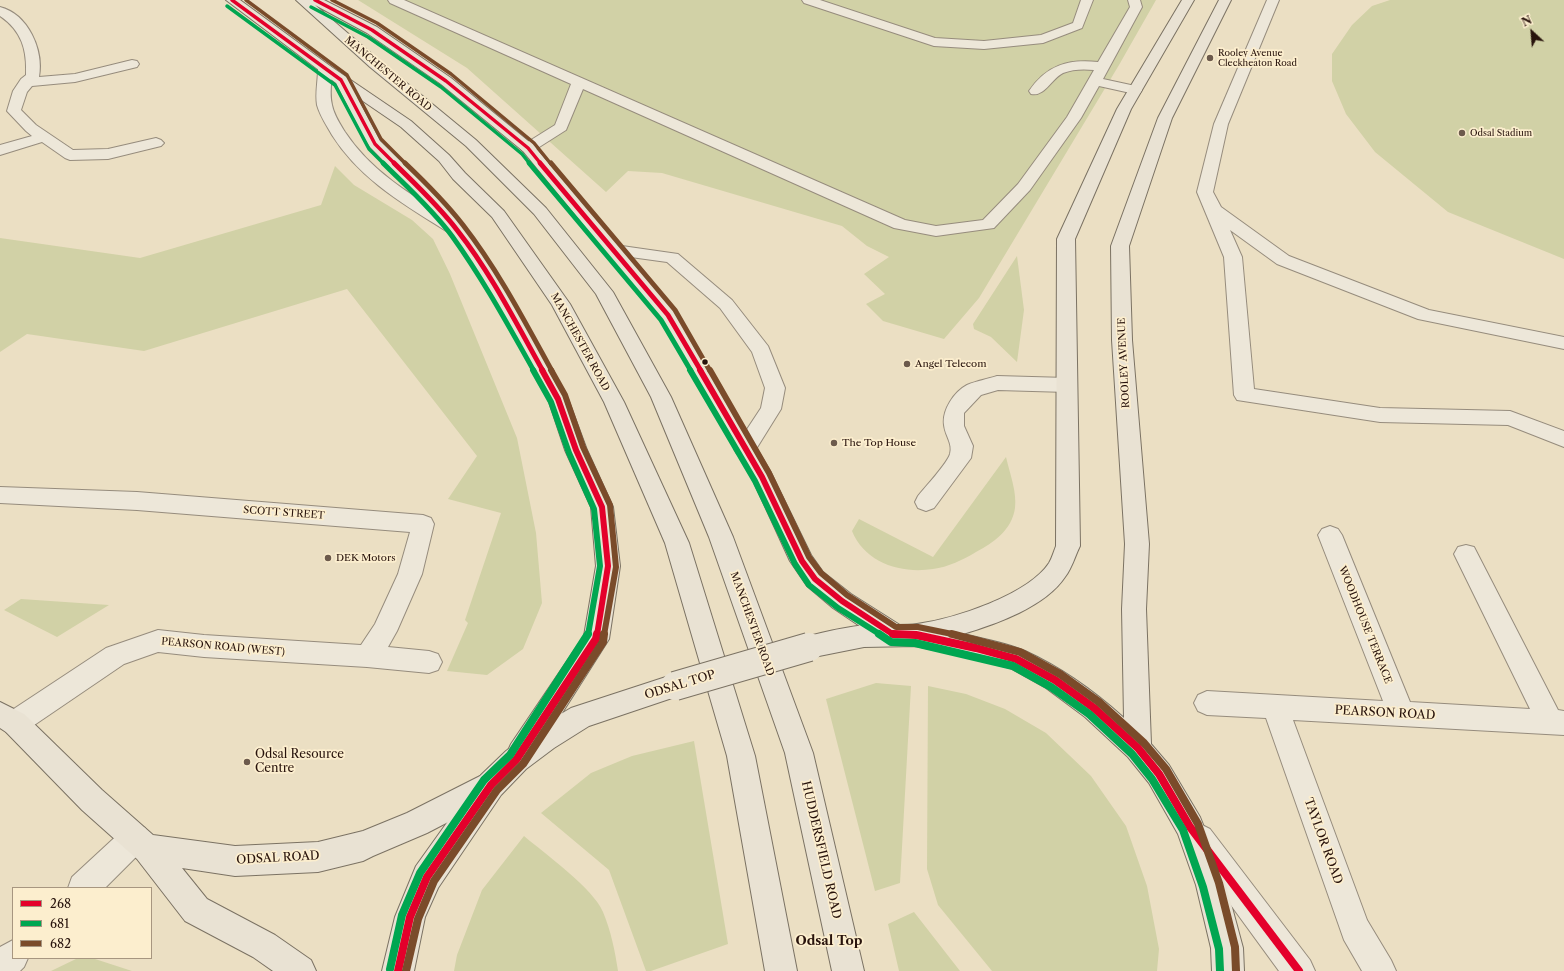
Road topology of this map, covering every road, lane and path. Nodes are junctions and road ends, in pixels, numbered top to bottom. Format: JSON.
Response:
{"nodes":[{"id":1,"x":232,"y":0,"type":"edge"},
{"id":2,"x":302,"y":0,"type":"edge"},
{"id":3,"x":315,"y":0,"type":"edge"},
{"id":4,"x":394,"y":0,"type":"edge"},
{"id":5,"x":808,"y":0,"type":"edge"},
{"id":6,"x":1087,"y":0,"type":"edge"},
{"id":7,"x":1188,"y":0,"type":"edge"},
{"id":8,"x":1225,"y":0,"type":"edge"},
{"id":9,"x":1274,"y":0,"type":"edge"},
{"id":10,"x":1132,"y":2,"type":"edge"},
{"id":11,"x":0,"y":11,"type":"edge"},
{"id":12,"x":132,"y":64,"type":"dead end"},
{"id":13,"x":1103,"y":67,"type":"junction"},
{"id":14,"x":325,"y":69,"type":"junction"},
{"id":15,"x":341,"y":80,"type":"junction"},
{"id":16,"x":1095,"y":81,"type":"junction"},
{"id":17,"x":26,"y":82,"type":"junction"},
{"id":18,"x":579,"y":82,"type":"junction"},
{"id":19,"x":1135,"y":90,"type":"junction"},
{"id":20,"x":1036,"y":91,"type":"dead end"},
{"id":21,"x":142,"y":131,"type":"dead end"},
{"id":22,"x":43,"y":137,"type":"junction"},
{"id":23,"x":528,"y":148,"type":"junction"},
{"id":24,"x":0,"y":150,"type":"edge"},
{"id":25,"x":1214,"y":210,"type":"junction"},
{"id":26,"x":457,"y":230,"type":"junction"},
{"id":27,"x":615,"y":250,"type":"junction"},
{"id":28,"x":1564,"y":342,"type":"edge"},
{"id":29,"x":1067,"y":385,"type":"junction"},
{"id":30,"x":1564,"y":439,"type":"edge"},
{"id":31,"x":745,"y":449,"type":"junction"},
{"id":32,"x":0,"y":495,"type":"edge"},
{"id":33,"x":926,"y":502,"type":"dead end"},
{"id":34,"x":1330,"y":535,"type":"dead end"},
{"id":35,"x":1466,"y":554,"type":"dead end"},
{"id":36,"x":905,"y":635,"type":"junction"},
{"id":37,"x":367,"y":656,"type":"junction"},
{"id":38,"x":428,"y":662,"type":"dead end"},
{"id":39,"x":1207,"y":703,"type":"dead end"},
{"id":40,"x":1275,"y":706,"type":"junction"},
{"id":41,"x":1401,"y":714,"type":"junction"},
{"id":42,"x":7,"y":718,"type":"edge"},
{"id":43,"x":1557,"y":723,"type":"edge"},
{"id":44,"x":1138,"y":748,"type":"junction"},
{"id":45,"x":799,"y":753,"type":"joint"},
{"id":46,"x":516,"y":760,"type":"junction"},
{"id":47,"x":491,"y":785,"type":"junction"},
{"id":48,"x":1190,"y":827,"type":"junction"},
{"id":49,"x":141,"y":844,"type":"junction"},
{"id":50,"x":85,"y":887,"type":"edge"},
{"id":51,"x":12,"y":957,"type":"edge"},
{"id":52,"x":0,"y":968,"type":"edge"},
{"id":53,"x":300,"y":971,"type":"edge"},
{"id":54,"x":398,"y":971,"type":"edge"},
{"id":55,"x":781,"y":971,"type":"edge"},
{"id":56,"x":848,"y":971,"type":"edge"},
{"id":57,"x":1228,"y":971,"type":"edge"},
{"id":58,"x":1299,"y":971,"type":"edge"},
{"id":59,"x":1380,"y":971,"type":"edge"}],
"edges":[{"from":1,"to":14,"type":"main road","name":"MANCHESTER ROAD"},
{"from":2,"to":45,"type":"main road","name":"MANCHESTER ROAD"},
{"from":3,"to":23,"type":"main road"},
{"from":4,"to":18,"type":"street"},
{"from":5,"to":6,"type":"street"},
{"from":7,"to":19,"type":"main road"},
{"from":8,"to":44,"type":"main road","name":"ROOLEY AVENUE"},
{"from":9,"to":25,"type":"street"},
{"from":10,"to":13,"type":"street"},
{"from":11,"to":17,"type":"street"},
{"from":12,"to":17,"type":"street"},
{"from":13,"to":16,"type":"street"},
{"from":13,"to":20,"type":"street"},
{"from":14,"to":15,"type":"main road","name":"MANCHESTER ROAD"},
{"from":14,"to":26,"type":"street"},
{"from":15,"to":26,"type":"main road"},
{"from":15,"to":55,"type":"main road","name":"MANCHESTER ROAD"},
{"from":16,"to":18,"type":"street"},
{"from":16,"to":19,"type":"street"},
{"from":17,"to":22,"type":"street"},
{"from":18,"to":23,"type":"street"},
{"from":19,"to":29,"type":"main road"},
{"from":21,"to":22,"type":"street"},
{"from":22,"to":24,"type":"street"},
{"from":23,"to":27,"type":"main road"},
{"from":25,"to":28,"type":"street"},
{"from":25,"to":30,"type":"street"},
{"from":26,"to":46,"type":"main road"},
{"from":27,"to":31,"type":"main road"},
{"from":27,"to":31,"type":"street"},
{"from":29,"to":33,"type":"street"},
{"from":29,"to":36,"type":"main road"},
{"from":31,"to":36,"type":"main road"},
{"from":32,"to":37,"type":"street","name":"SCOTT STREET"},
{"from":34,"to":41,"type":"street","name":"WOODHOUSE TERRACE"},
{"from":35,"to":43,"type":"street"},
{"from":36,"to":44,"type":"main road","name":"ODSAL TOP"},
{"from":36,"to":46,"type":"main road","name":"ODSAL TOP","bridge":true},
{"from":37,"to":38,"type":"street","name":"PEARSON ROAD (WEST)"},
{"from":37,"to":42,"type":"street","name":"PEARSON ROAD (WEST)"},
{"from":39,"to":40,"type":"street","name":"PEARSON ROAD"},
{"from":40,"to":41,"type":"street","name":"PEARSON ROAD"},
{"from":40,"to":59,"type":"street","name":"TAYLOR ROAD"},
{"from":41,"to":43,"type":"street","name":"PEARSON ROAD"},
{"from":42,"to":49,"type":"main road"},
{"from":44,"to":48,"type":"main road","name":"ODSAL TOP"},
{"from":45,"to":56,"type":"main road","name":"HUDDERSFIELD ROAD"},
{"from":46,"to":47,"type":"main road","name":"ODSAL TOP"},
{"from":47,"to":49,"type":"main road","name":"ODSAL ROAD"},
{"from":47,"to":54,"type":"main road","name":"ODSAL TOP"},
{"from":48,"to":57,"type":"main road","name":"ODSAL TOP"},
{"from":48,"to":58,"type":"street"},
{"from":49,"to":50,"type":"street"},
{"from":49,"to":53,"type":"main road"},
{"from":51,"to":52,"type":"street"}]}
